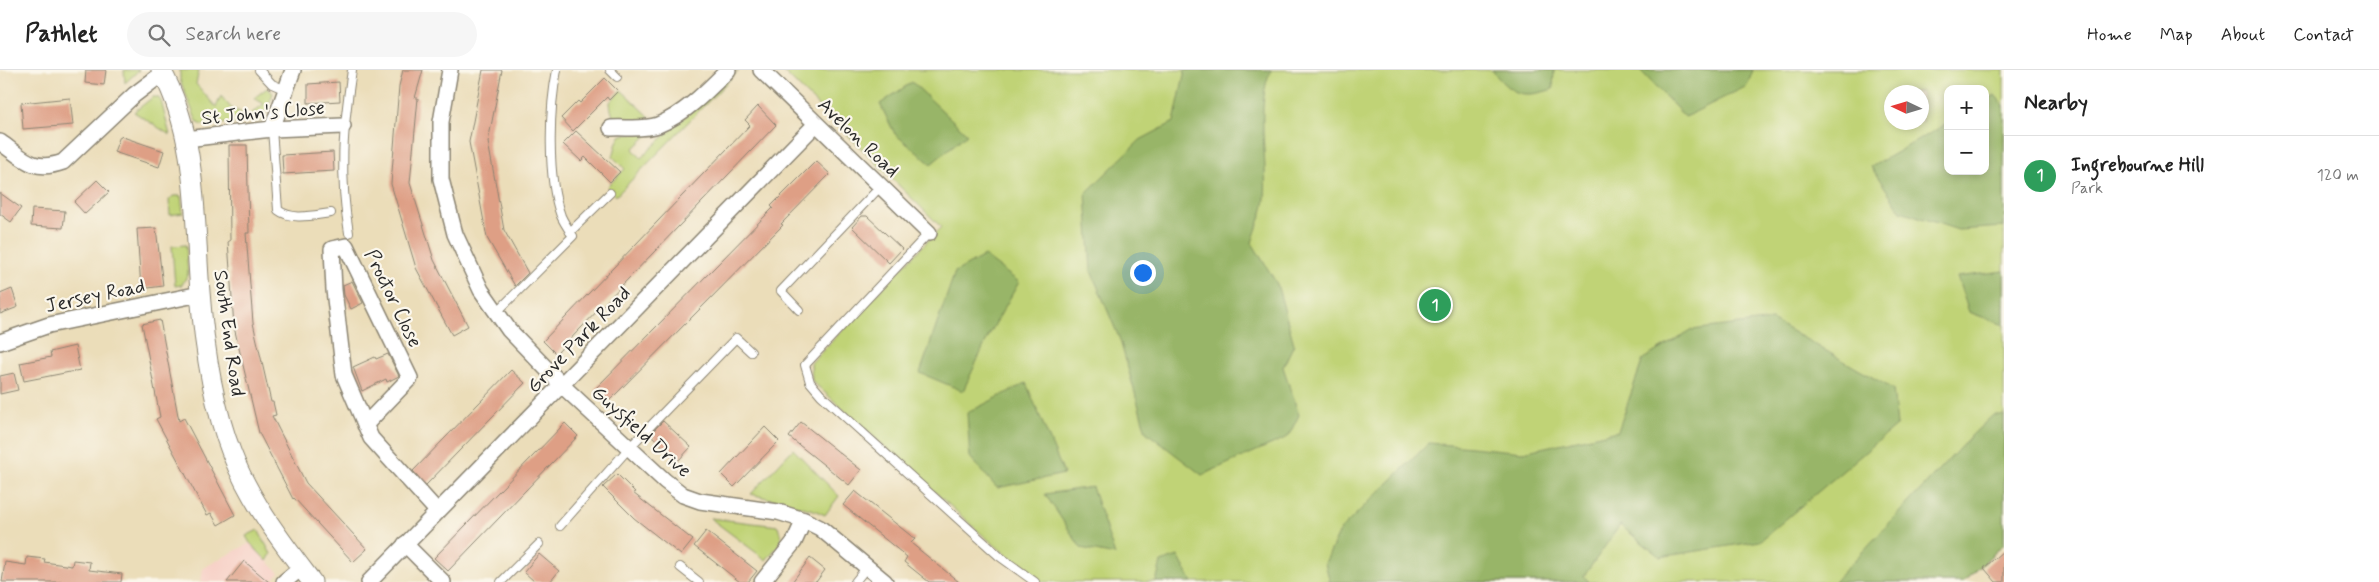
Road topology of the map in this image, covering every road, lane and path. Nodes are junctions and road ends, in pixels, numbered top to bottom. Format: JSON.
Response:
{"nodes":[{"id":1,"x":259,"y":70,"type":"edge"},
{"id":2,"x":294,"y":70,"type":"edge"},
{"id":3,"x":352,"y":70,"type":"edge"},
{"id":4,"x":450,"y":70,"type":"edge"},
{"id":5,"x":557,"y":70,"type":"edge"},
{"id":6,"x":610,"y":70,"type":"edge"},
{"id":7,"x":728,"y":70,"type":"edge"},
{"id":8,"x":761,"y":70,"type":"edge"},
{"id":9,"x":163,"y":71,"type":"edge"},
{"id":10,"x":618,"y":77,"type":"dead end"},
{"id":11,"x":286,"y":90,"type":"junction"},
{"id":12,"x":816,"y":124,"type":"junction"},
{"id":13,"x":344,"y":126,"type":"junction"},
{"id":14,"x":611,"y":128,"type":"dead end"},
{"id":15,"x":272,"y":129,"type":"junction"},
{"id":16,"x":186,"y":139,"type":"junction"},
{"id":17,"x":0,"y":142,"type":"edge"},
{"id":18,"x":882,"y":186,"type":"junction"},
{"id":19,"x":610,"y":193,"type":"dead end"},
{"id":20,"x":331,"y":213,"type":"dead end"},
{"id":21,"x":570,"y":232,"type":"junction"},
{"id":22,"x":349,"y":233,"type":"dead end"},
{"id":23,"x":929,"y":233,"type":"joint"},
{"id":24,"x":200,"y":294,"type":"junction"},
{"id":25,"x":799,"y":310,"type":"dead end"},
{"id":26,"x":497,"y":312,"type":"junction"},
{"id":27,"x":0,"y":342,"type":"edge"},
{"id":28,"x":751,"y":352,"type":"dead end"},
{"id":29,"x":562,"y":385,"type":"junction"},
{"id":30,"x":366,"y":425,"type":"junction"},
{"id":31,"x":630,"y":447,"type":"junction"},
{"id":32,"x":438,"y":511,"type":"junction"},
{"id":33,"x":804,"y":520,"type":"junction"},
{"id":34,"x":560,"y":526,"type":"dead end"},
{"id":35,"x":405,"y":544,"type":"junction"},
{"id":36,"x":539,"y":544,"type":"dead end"},
{"id":37,"x":680,"y":567,"type":"dead end"},
{"id":38,"x":867,"y":567,"type":"junction"},
{"id":39,"x":306,"y":575,"type":"edge"},
{"id":40,"x":284,"y":582,"type":"edge"},
{"id":41,"x":369,"y":582,"type":"edge"},
{"id":42,"x":443,"y":582,"type":"edge"},
{"id":43,"x":501,"y":582,"type":"edge"},
{"id":44,"x":699,"y":582,"type":"edge"},
{"id":45,"x":762,"y":582,"type":"edge"},
{"id":46,"x":855,"y":582,"type":"edge"},
{"id":47,"x":885,"y":582,"type":"edge"},
{"id":48,"x":1035,"y":582,"type":"edge"}],
"edges":[{"from":1,"to":11,"type":"lane"},
{"from":2,"to":11,"type":"street"},
{"from":3,"to":13,"type":"lane"},
{"from":4,"to":26,"type":"street","name":"Guysfield Drive"},
{"from":5,"to":21,"type":"lane"},
{"from":6,"to":10,"type":"lane"},
{"from":7,"to":14,"type":"street"},
{"from":8,"to":12,"type":"street","name":"Avelon Road"},
{"from":9,"to":16,"type":"street","name":"South End Road"},
{"from":9,"to":17,"type":"street"},
{"from":11,"to":15,"type":"street"},
{"from":12,"to":18,"type":"street","name":"Avelon Road"},
{"from":12,"to":29,"type":"street","name":"Grove Park Road"},
{"from":13,"to":15,"type":"street","name":"St John's Close"},
{"from":13,"to":22,"type":"lane"},
{"from":15,"to":16,"type":"street","name":"St John's Close"},
{"from":15,"to":20,"type":"lane"},
{"from":16,"to":24,"type":"street","name":"South End Road"},
{"from":18,"to":23,"type":"street","name":"Avelon Road"},
{"from":18,"to":25,"type":"lane"},
{"from":19,"to":21,"type":"lane"},
{"from":21,"to":26,"type":"lane"},
{"from":23,"to":48,"type":"lane"},
{"from":24,"to":27,"type":"street","name":"Jersey Road"},
{"from":24,"to":39,"type":"street","name":"South End Road"},
{"from":26,"to":29,"type":"street","name":"Guysfield Drive"},
{"from":28,"to":31,"type":"lane"},
{"from":29,"to":31,"type":"street","name":"Guysfield Drive"},
{"from":29,"to":32,"type":"street","name":"Grove Park Road"},
{"from":30,"to":30,"type":"street","name":"Proctor Close"},
{"from":30,"to":32,"type":"street","name":"Proctor Close"},
{"from":31,"to":33,"type":"street","name":"Guysfield Drive"},
{"from":31,"to":34,"type":"lane"},
{"from":32,"to":35,"type":"street","name":"Grove Park Road"},
{"from":33,"to":38,"type":"street","name":"Guysfield Drive"},
{"from":33,"to":45,"type":"street"},
{"from":35,"to":41,"type":"street","name":"Grove Park Road"},
{"from":35,"to":42,"type":"street"},
{"from":36,"to":43,"type":"lane"},
{"from":37,"to":44,"type":"lane"},
{"from":38,"to":46,"type":"lane"},
{"from":38,"to":47,"type":"street","name":"Guysfield Drive"},
{"from":39,"to":40,"type":"street"}]}
